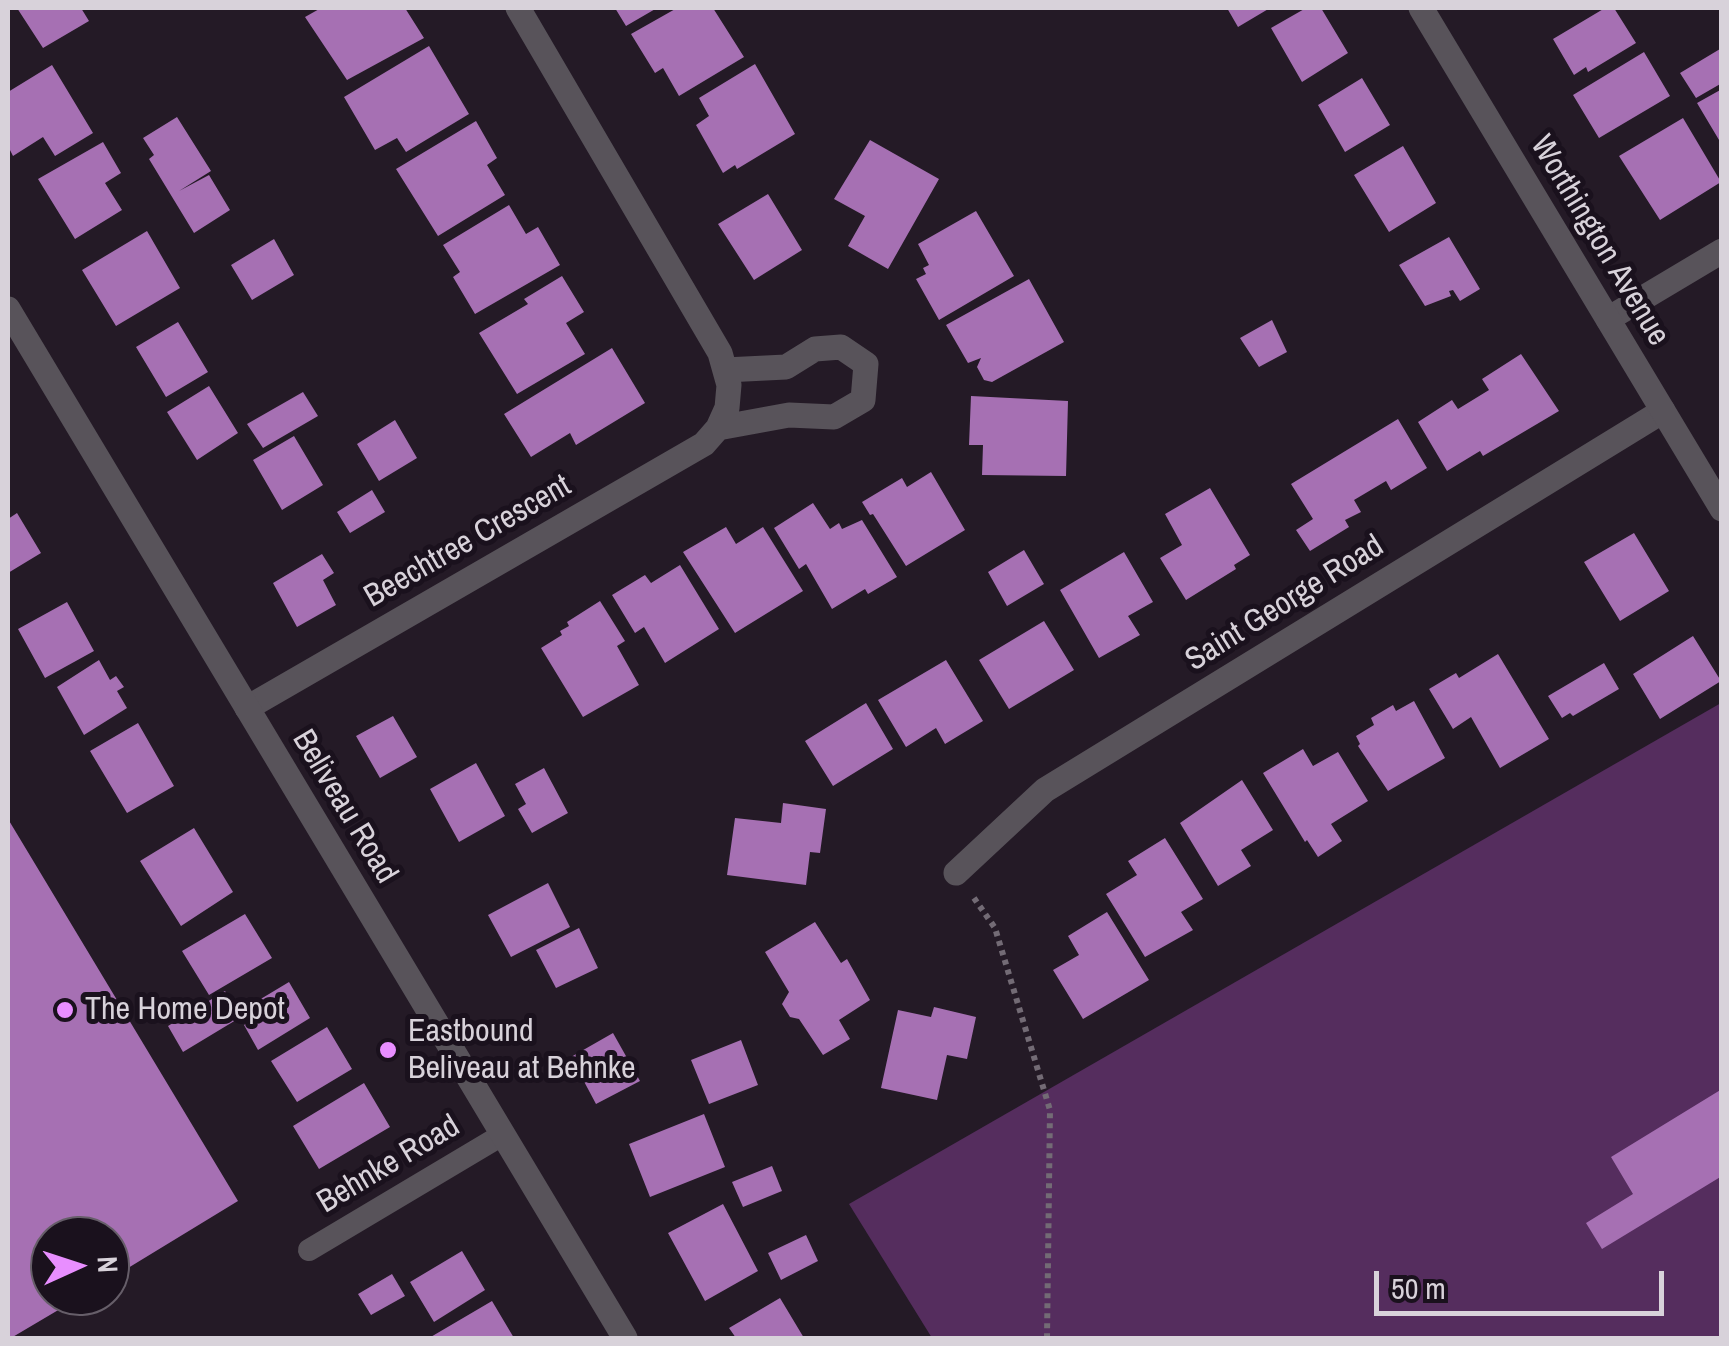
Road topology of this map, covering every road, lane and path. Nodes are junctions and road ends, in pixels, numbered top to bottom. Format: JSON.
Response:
{"nodes":[{"id":1,"x":518,"y":8,"type":"edge"},
{"id":2,"x":1421,"y":8,"type":"edge"},
{"id":3,"x":1722,"y":251,"type":"edge"},
{"id":4,"x":8,"y":309,"type":"edge"},
{"id":5,"x":1608,"y":319,"type":"junction"},
{"id":6,"x":725,"y":370,"type":"junction"},
{"id":7,"x":1662,"y":410,"type":"junction"},
{"id":8,"x":718,"y":428,"type":"junction"},
{"id":9,"x":1722,"y":509,"type":"edge"},
{"id":10,"x":247,"y":708,"type":"junction"},
{"id":11,"x":956,"y":872,"type":"joint"},
{"id":12,"x":502,"y":1135,"type":"junction"},
{"id":13,"x":310,"y":1250,"type":"dead end"},
{"id":14,"x":624,"y":1338,"type":"edge"},
{"id":15,"x":1047,"y":1338,"type":"edge"}],
"edges":[{"from":1,"to":6,"type":"street"},
{"from":2,"to":5,"type":"street","name":"Worthington Avenue"},
{"from":3,"to":5,"type":"street"},
{"from":4,"to":10,"type":"street","name":"Beliveau Road"},
{"from":5,"to":7,"type":"street","name":"Worthington Avenue"},
{"from":6,"to":8,"type":"street"},
{"from":6,"to":8,"type":"street","name":"Beechtree Crescent"},
{"from":7,"to":9,"type":"street","name":"Worthington Avenue"},
{"from":7,"to":11,"type":"street","name":"Saint George Road"},
{"from":8,"to":10,"type":"street","name":"Beechtree Crescent"},
{"from":10,"to":12,"type":"street","name":"Beliveau Road"},
{"from":11,"to":15,"type":"path"},
{"from":12,"to":13,"type":"lane","name":"Behnke Road"},
{"from":12,"to":14,"type":"street","name":"Beliveau Road"}]}
